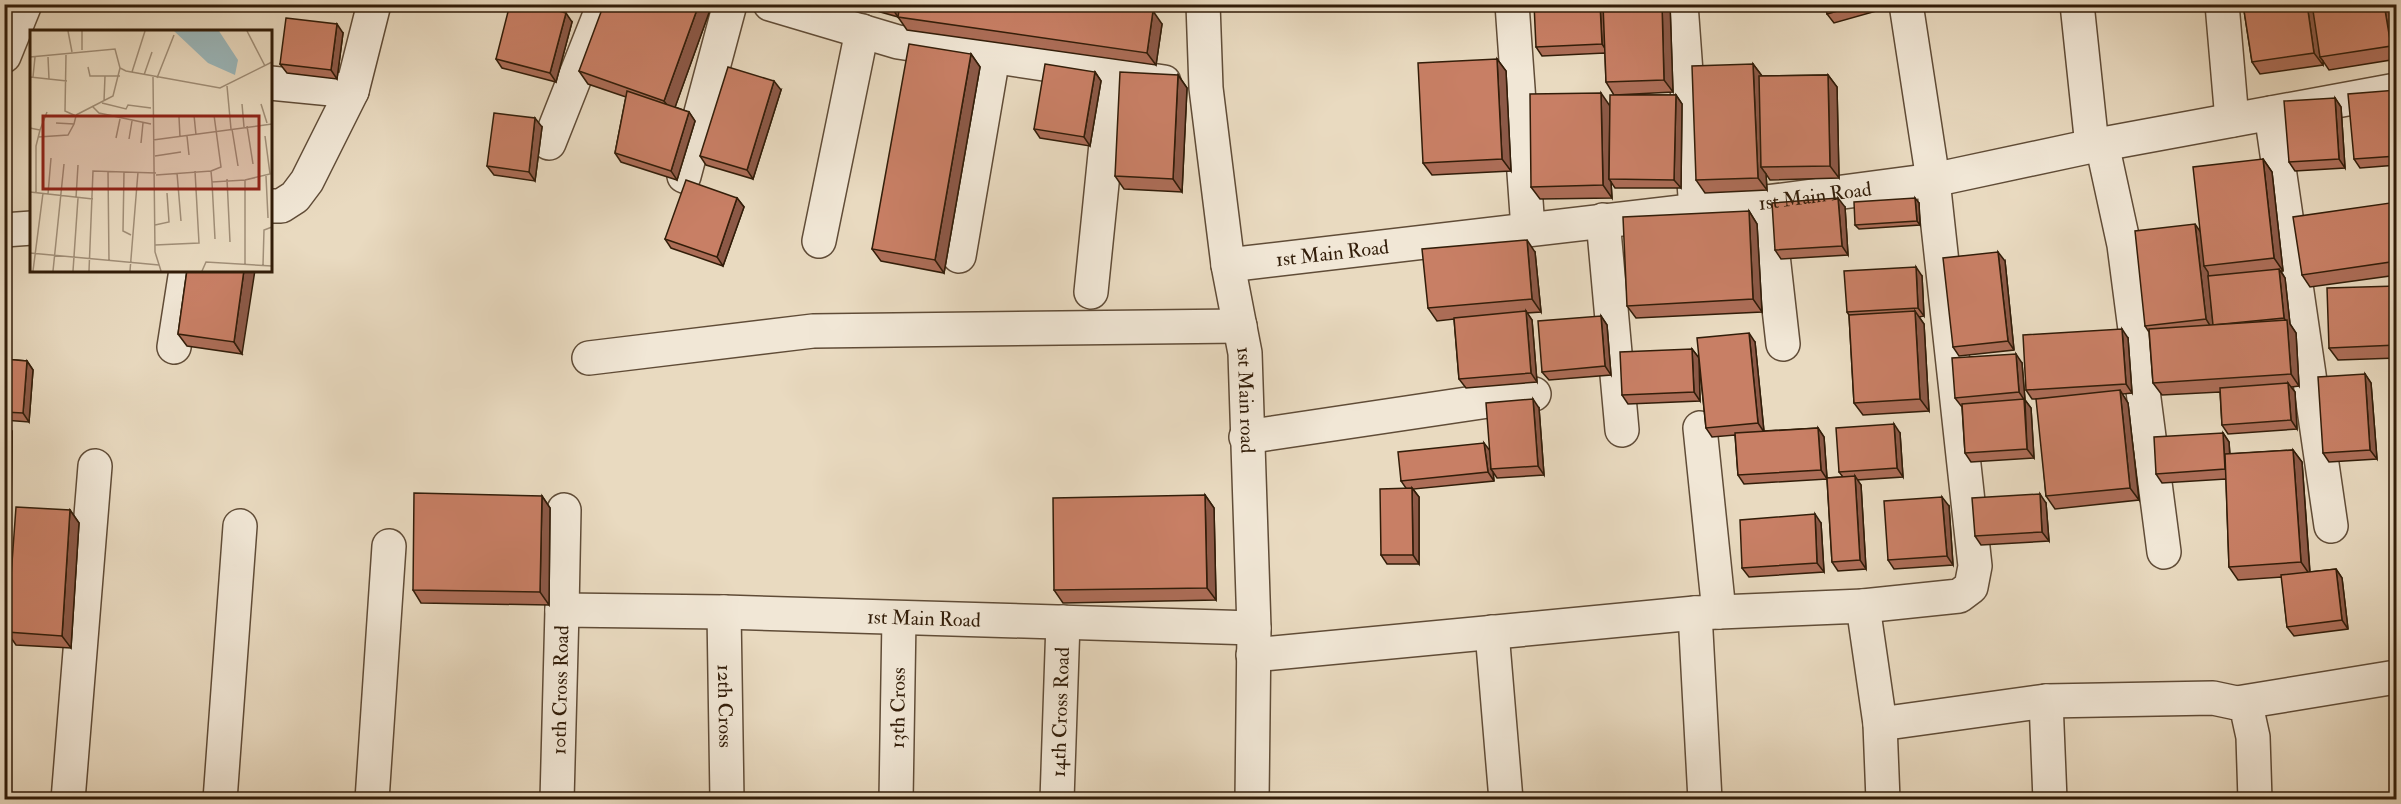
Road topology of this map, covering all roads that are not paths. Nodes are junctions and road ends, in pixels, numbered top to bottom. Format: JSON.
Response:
{"nodes":[{"id":1,"x":25,"y":4,"type":"edge"},
{"id":2,"x":374,"y":4,"type":"edge"},
{"id":3,"x":603,"y":4,"type":"edge"},
{"id":4,"x":730,"y":4,"type":"edge"},
{"id":5,"x":770,"y":4,"type":"edge"},
{"id":6,"x":1203,"y":4,"type":"edge"},
{"id":7,"x":1512,"y":4,"type":"edge"},
{"id":8,"x":1681,"y":4,"type":"edge"},
{"id":9,"x":1906,"y":4,"type":"edge"},
{"id":10,"x":2077,"y":4,"type":"edge"},
{"id":11,"x":2223,"y":4,"type":"edge"},
{"id":12,"x":862,"y":31,"type":"junction"},
{"id":13,"x":4,"y":56,"type":"edge"},
{"id":14,"x":993,"y":57,"type":"junction"},
{"id":15,"x":1113,"y":75,"type":"junction"},
{"id":16,"x":272,"y":83,"type":"edge"},
{"id":17,"x":1206,"y":88,"type":"junction"},
{"id":18,"x":2397,"y":90,"type":"edge"},
{"id":19,"x":352,"y":91,"type":"junction"},
{"id":20,"x":2271,"y":113,"type":"junction"},
{"id":21,"x":2232,"y":120,"type":"junction"},
{"id":22,"x":549,"y":143,"type":"dead end"},
{"id":23,"x":2097,"y":145,"type":"junction"},
{"id":24,"x":684,"y":176,"type":"dead end"},
{"id":25,"x":1933,"y":180,"type":"junction"},
{"id":26,"x":1767,"y":201,"type":"junction"},
{"id":27,"x":272,"y":206,"type":"edge"},
{"id":28,"x":1696,"y":210,"type":"junction"},
{"id":29,"x":1603,"y":220,"type":"junction"},
{"id":30,"x":30,"y":228,"type":"edge"},
{"id":31,"x":1528,"y":229,"type":"junction"},
{"id":32,"x":4,"y":230,"type":"edge"},
{"id":33,"x":819,"y":241,"type":"dead end"},
{"id":34,"x":959,"y":256,"type":"dead end"},
{"id":35,"x":1228,"y":265,"type":"junction"},
{"id":36,"x":186,"y":272,"type":"edge"},
{"id":37,"x":1091,"y":292,"type":"dead end"},
{"id":38,"x":1240,"y":326,"type":"junction"},
{"id":39,"x":1783,"y":344,"type":"dead end"},
{"id":40,"x":174,"y":347,"type":"dead end"},
{"id":41,"x":590,"y":358,"type":"dead end"},
{"id":42,"x":1534,"y":394,"type":"dead end"},
{"id":43,"x":1700,"y":429,"type":"dead end"},
{"id":44,"x":1622,"y":430,"type":"dead end"},
{"id":45,"x":1246,"y":437,"type":"junction"},
{"id":46,"x":95,"y":466,"type":"dead end"},
{"id":47,"x":564,"y":510,"type":"dead end"},
{"id":48,"x":240,"y":526,"type":"dead end"},
{"id":49,"x":2331,"y":526,"type":"dead end"},
{"id":50,"x":389,"y":546,"type":"dead end"},
{"id":51,"x":2164,"y":552,"type":"dead end"},
{"id":52,"x":1863,"y":606,"type":"junction"},
{"id":53,"x":577,"y":611,"type":"junction"},
{"id":54,"x":724,"y":612,"type":"junction"},
{"id":55,"x":1707,"y":612,"type":"junction"},
{"id":56,"x":899,"y":618,"type":"junction"},
{"id":57,"x":1063,"y":622,"type":"junction"},
{"id":58,"x":1492,"y":632,"type":"junction"},
{"id":59,"x":1254,"y":642,"type":"junction"},
{"id":60,"x":2397,"y":677,"type":"edge"},
{"id":61,"x":2046,"y":701,"type":"junction"},
{"id":62,"x":2237,"y":704,"type":"junction"},
{"id":63,"x":1880,"y":724,"type":"junction"},
{"id":64,"x":68,"y":800,"type":"edge"},
{"id":65,"x":220,"y":800,"type":"edge"},
{"id":66,"x":372,"y":800,"type":"edge"},
{"id":67,"x":557,"y":800,"type":"edge"},
{"id":68,"x":727,"y":800,"type":"edge"},
{"id":69,"x":896,"y":800,"type":"edge"},
{"id":70,"x":1057,"y":800,"type":"edge"},
{"id":71,"x":1252,"y":800,"type":"edge"},
{"id":72,"x":1506,"y":800,"type":"edge"},
{"id":73,"x":1705,"y":800,"type":"edge"},
{"id":74,"x":1883,"y":800,"type":"edge"},
{"id":75,"x":2050,"y":800,"type":"edge"},
{"id":76,"x":2255,"y":800,"type":"edge"}],
"edges":[{"from":1,"to":13,"type":"street"},
{"from":2,"to":19,"type":"street"},
{"from":3,"to":22,"type":"street"},
{"from":4,"to":24,"type":"street"},
{"from":5,"to":12,"type":"street"},
{"from":6,"to":17,"type":"street","name":"1st Main road"},
{"from":7,"to":31,"type":"street"},
{"from":8,"to":28,"type":"street"},
{"from":9,"to":25,"type":"street","name":"1st Main Road"},
{"from":10,"to":23,"type":"street"},
{"from":11,"to":21,"type":"street"},
{"from":12,"to":14,"type":"street"},
{"from":12,"to":33,"type":"street"},
{"from":14,"to":15,"type":"street"},
{"from":14,"to":34,"type":"street"},
{"from":15,"to":17,"type":"street"},
{"from":15,"to":37,"type":"street"},
{"from":16,"to":19,"type":"street"},
{"from":17,"to":35,"type":"street","name":"1st Main road"},
{"from":18,"to":20,"type":"street","name":"1st Main Road"},
{"from":19,"to":27,"type":"street"},
{"from":20,"to":21,"type":"street","name":"1st Main Road"},
{"from":20,"to":49,"type":"street"},
{"from":21,"to":23,"type":"street","name":"1st Main Road"},
{"from":23,"to":25,"type":"street","name":"1st Main Road"},
{"from":23,"to":51,"type":"street"},
{"from":25,"to":26,"type":"street","name":"1st Main Road"},
{"from":25,"to":52,"type":"street","name":"1st Main Road"},
{"from":26,"to":28,"type":"street","name":"1st Main Road"},
{"from":26,"to":39,"type":"street"},
{"from":28,"to":29,"type":"street","name":"1st Main Road"},
{"from":29,"to":31,"type":"street","name":"1st Main Road"},
{"from":29,"to":44,"type":"street"},
{"from":30,"to":32,"type":"street"},
{"from":31,"to":35,"type":"street","name":"1st Main Road"},
{"from":35,"to":38,"type":"street","name":"1st Main road"},
{"from":36,"to":40,"type":"street"},
{"from":38,"to":41,"type":"street"},
{"from":38,"to":45,"type":"street","name":"1st Main road"},
{"from":42,"to":45,"type":"street"},
{"from":43,"to":55,"type":"street"},
{"from":45,"to":59,"type":"street","name":"1st Main road"},
{"from":46,"to":64,"type":"street"},
{"from":47,"to":53,"type":"street","name":"10th Cross Road"},
{"from":48,"to":65,"type":"street"},
{"from":50,"to":66,"type":"street"},
{"from":52,"to":55,"type":"street","name":"1st Main Road"},
{"from":52,"to":63,"type":"street"},
{"from":53,"to":54,"type":"street","name":"1st Main Road"},
{"from":53,"to":67,"type":"street","name":"10th Cross Road"},
{"from":54,"to":56,"type":"street","name":"1st Main Road"},
{"from":54,"to":68,"type":"street","name":"12th Cross"},
{"from":55,"to":58,"type":"street","name":"1st Main Road"},
{"from":55,"to":73,"type":"street"},
{"from":56,"to":57,"type":"street","name":"1st Main Road"},
{"from":56,"to":69,"type":"street","name":"13th Cross"},
{"from":57,"to":59,"type":"street","name":"1st Main Road"},
{"from":57,"to":70,"type":"street","name":"14th Cross Road"},
{"from":58,"to":59,"type":"street","name":"1st Main Road"},
{"from":58,"to":72,"type":"street"},
{"from":59,"to":71,"type":"street","name":"1st Main road"},
{"from":60,"to":62,"type":"street"},
{"from":61,"to":62,"type":"street"},
{"from":61,"to":63,"type":"street"},
{"from":61,"to":75,"type":"street"},
{"from":62,"to":76,"type":"street"},
{"from":63,"to":74,"type":"street"}]}
